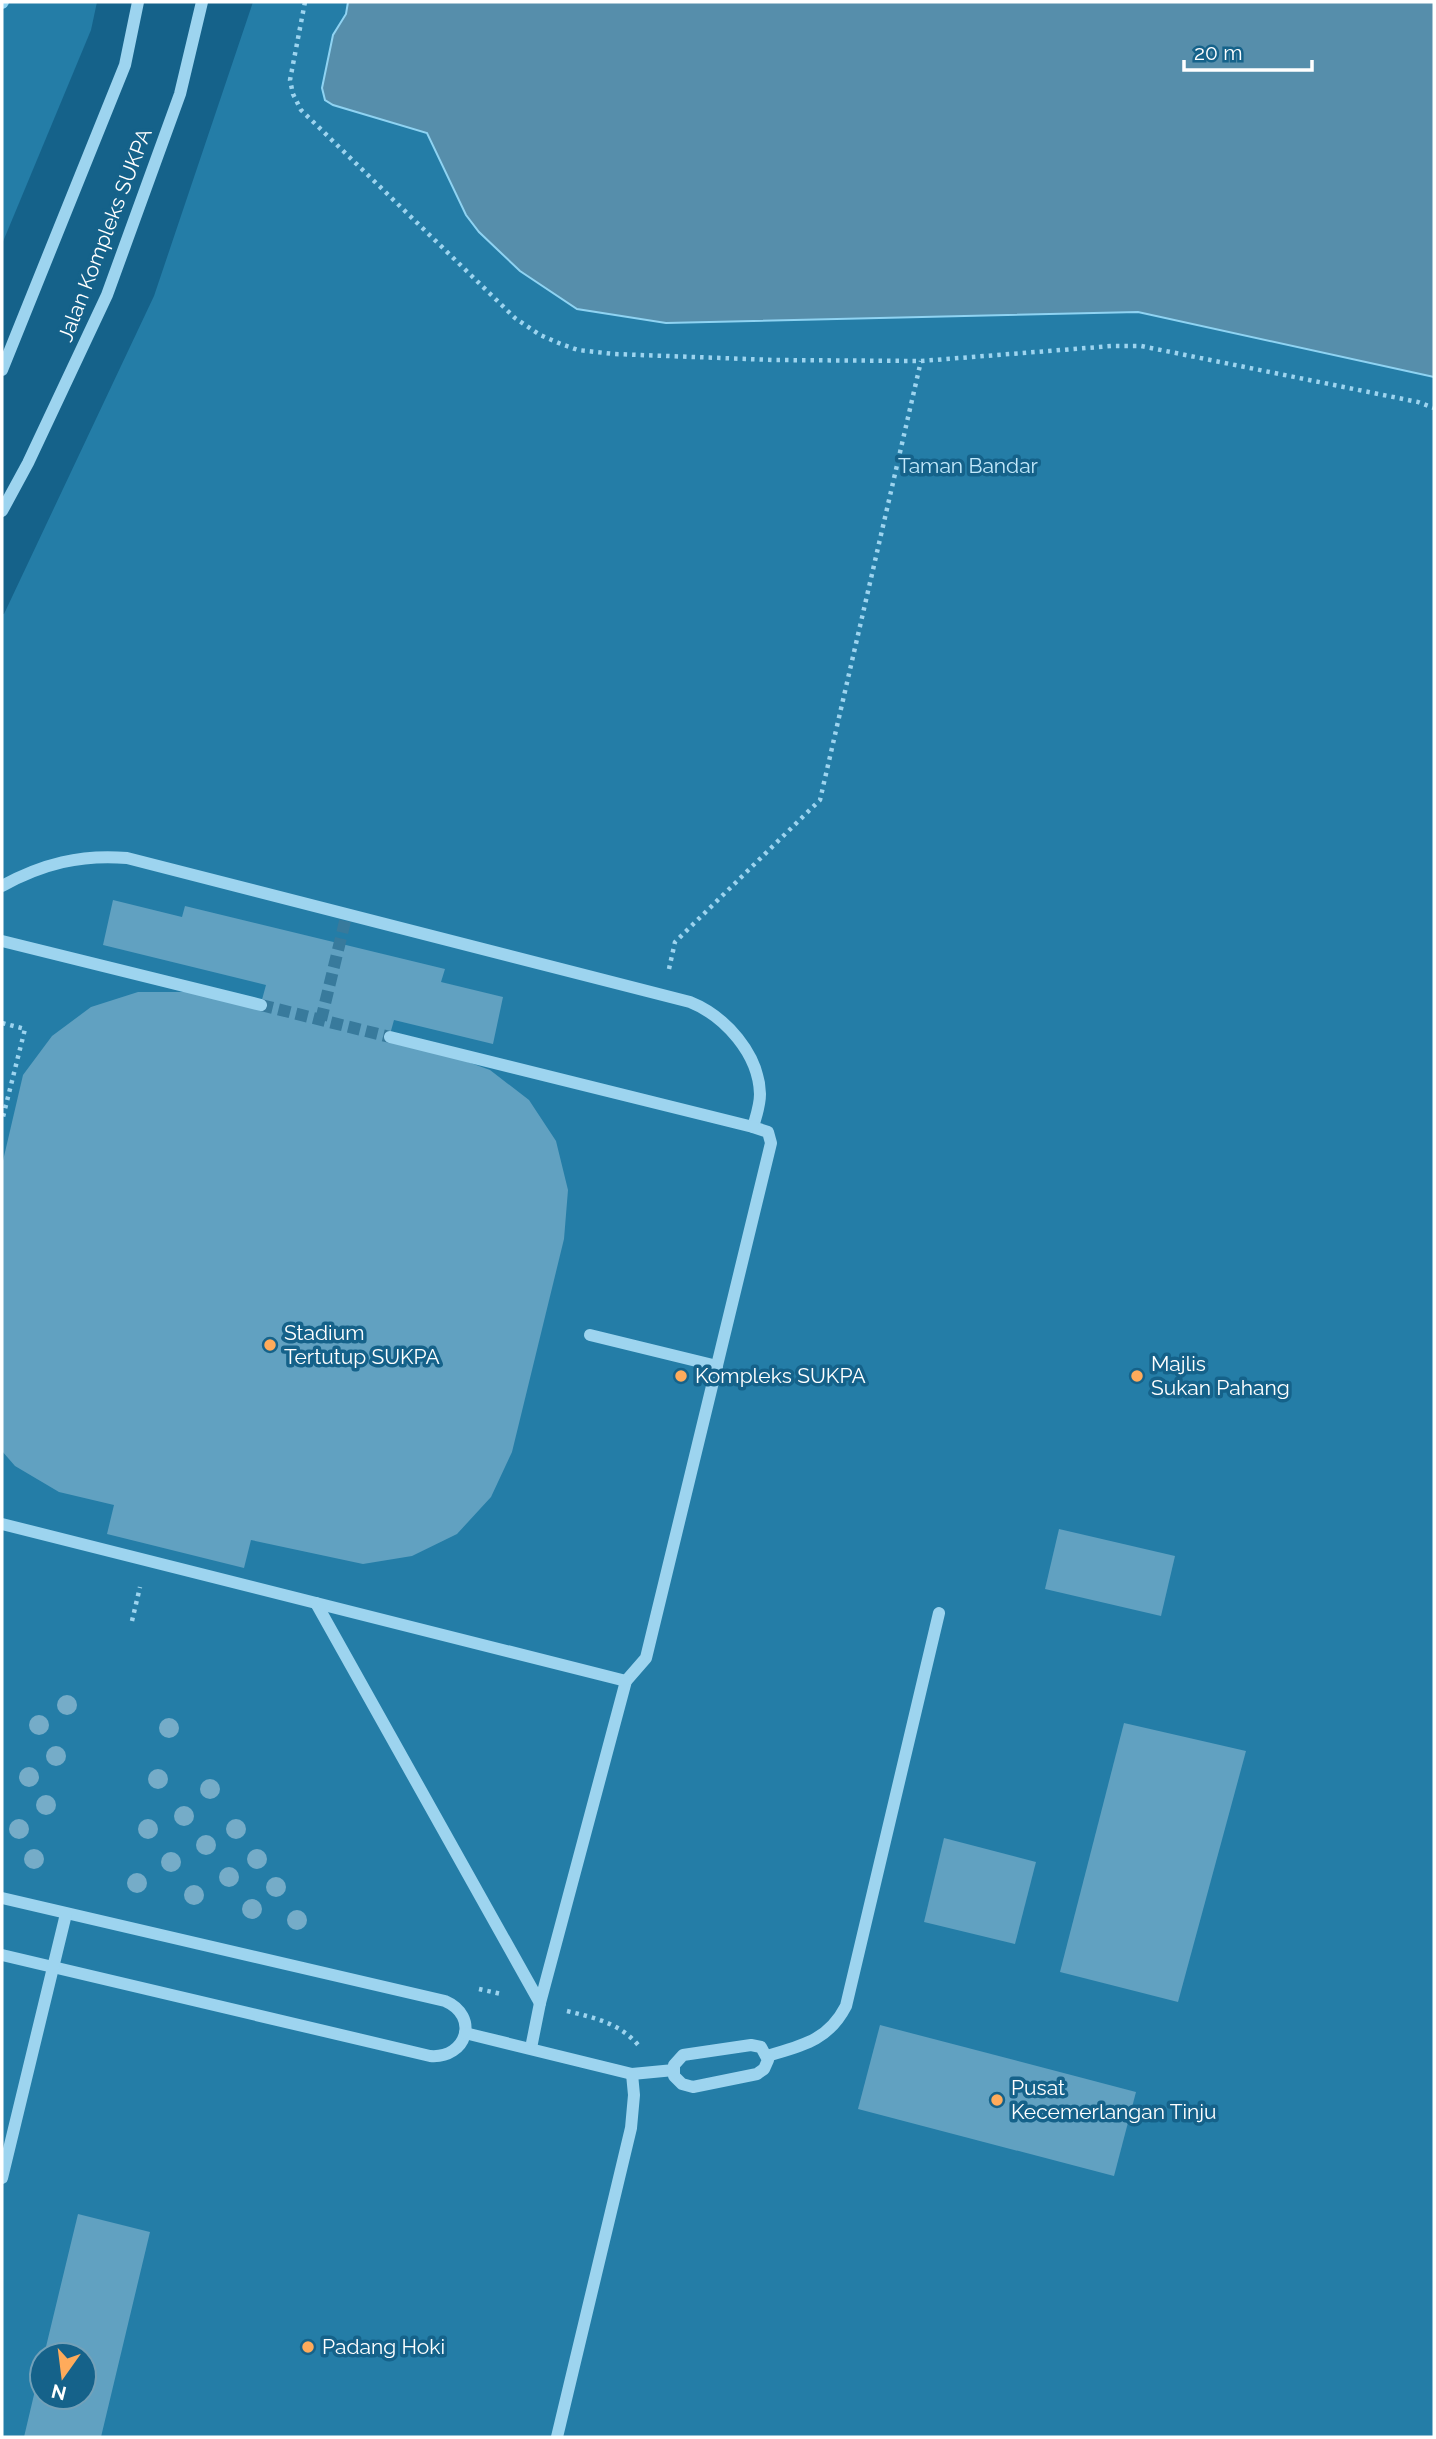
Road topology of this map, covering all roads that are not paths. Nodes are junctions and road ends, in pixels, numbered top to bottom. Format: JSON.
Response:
{"nodes":[{"id":1,"x":138,"y":2,"type":"edge"},
{"id":2,"x":202,"y":2,"type":"edge"},
{"id":3,"x":2,"y":370,"type":"edge"},
{"id":4,"x":2,"y":511,"type":"edge"},
{"id":5,"x":2,"y":886,"type":"edge"},
{"id":6,"x":2,"y":941,"type":"edge"},
{"id":7,"x":261,"y":1005,"type":"tunnel mouth"},
{"id":8,"x":390,"y":1037,"type":"tunnel mouth"},
{"id":9,"x":753,"y":1127,"type":"junction"},
{"id":10,"x":590,"y":1335,"type":"dead end"},
{"id":11,"x":717,"y":1366,"type":"junction"},
{"id":12,"x":2,"y":1524,"type":"edge"},
{"id":13,"x":316,"y":1603,"type":"junction"},
{"id":14,"x":939,"y":1613,"type":"dead end"},
{"id":15,"x":626,"y":1681,"type":"junction"},
{"id":16,"x":2,"y":1898,"type":"edge"},
{"id":17,"x":65,"y":1914,"type":"junction"},
{"id":18,"x":2,"y":1955,"type":"edge"},
{"id":19,"x":53,"y":1967,"type":"junction"},
{"id":20,"x":540,"y":2003,"type":"junction"},
{"id":21,"x":465,"y":2033,"type":"junction"},
{"id":22,"x":531,"y":2048,"type":"junction"},
{"id":23,"x":767,"y":2056,"type":"junction"},
{"id":24,"x":674,"y":2070,"type":"junction"},
{"id":25,"x":632,"y":2074,"type":"junction"},
{"id":26,"x":2,"y":2178,"type":"edge"},
{"id":27,"x":558,"y":2437,"type":"edge"}],
"edges":[{"from":1,"to":3,"type":"street","name":"Jalan Kompleks SUKPA"},
{"from":2,"to":4,"type":"street","name":"Jalan Kompleks SUKPA"},
{"from":5,"to":9,"type":"street"},
{"from":6,"to":7,"type":"street"},
{"from":8,"to":9,"type":"street"},
{"from":9,"to":11,"type":"street"},
{"from":10,"to":11,"type":"street"},
{"from":11,"to":15,"type":"street"},
{"from":12,"to":13,"type":"street"},
{"from":13,"to":15,"type":"street"},
{"from":13,"to":20,"type":"street"},
{"from":14,"to":23,"type":"street"},
{"from":15,"to":20,"type":"street"},
{"from":16,"to":17,"type":"street"},
{"from":17,"to":19,"type":"street"},
{"from":17,"to":21,"type":"street"},
{"from":18,"to":19,"type":"street"},
{"from":19,"to":21,"type":"street"},
{"from":19,"to":26,"type":"street"},
{"from":20,"to":22,"type":"street"},
{"from":21,"to":22,"type":"street"},
{"from":22,"to":25,"type":"street"},
{"from":23,"to":24,"type":"street"},
{"from":23,"to":24,"type":"street"},
{"from":24,"to":25,"type":"street"},
{"from":25,"to":27,"type":"street"}]}
